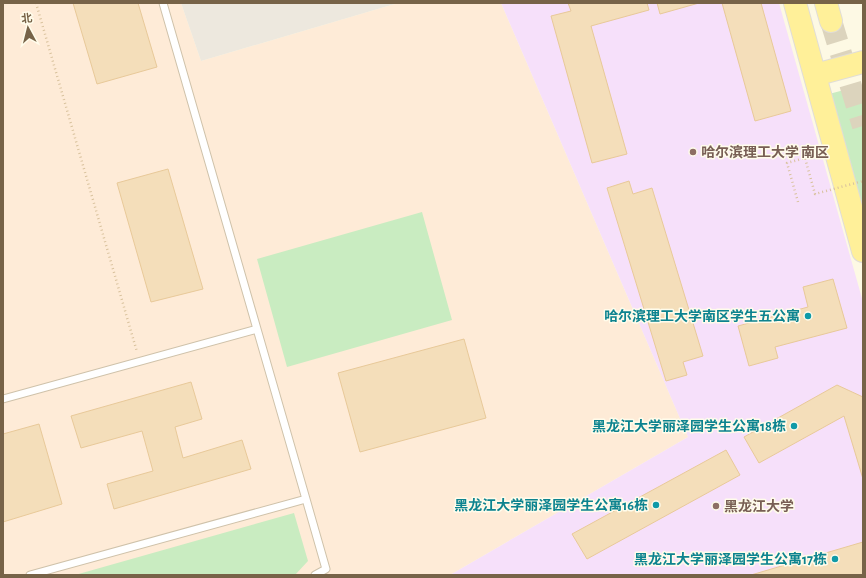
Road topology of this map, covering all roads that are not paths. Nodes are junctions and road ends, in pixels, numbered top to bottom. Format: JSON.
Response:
{"nodes":[{"id":1,"x":163,"y":3,"type":"edge"},
{"id":2,"x":795,"y":3,"type":"edge"},
{"id":3,"x":863,"y":62,"type":"edge"},
{"id":4,"x":815,"y":75,"type":"junction"},
{"id":5,"x":863,"y":252,"type":"edge"},
{"id":6,"x":257,"y":329,"type":"junction"},
{"id":7,"x":3,"y":399,"type":"edge"},
{"id":8,"x":306,"y":499,"type":"junction"},
{"id":9,"x":30,"y":575,"type":"edge"},
{"id":10,"x":315,"y":575,"type":"edge"}],
"edges":[{"from":1,"to":6,"type":"lane"},
{"from":2,"to":4,"type":"main road"},
{"from":3,"to":4,"type":"main road"},
{"from":4,"to":5,"type":"main road"},
{"from":6,"to":7,"type":"lane"},
{"from":6,"to":8,"type":"lane"},
{"from":8,"to":9,"type":"lane"},
{"from":8,"to":10,"type":"lane"}]}
